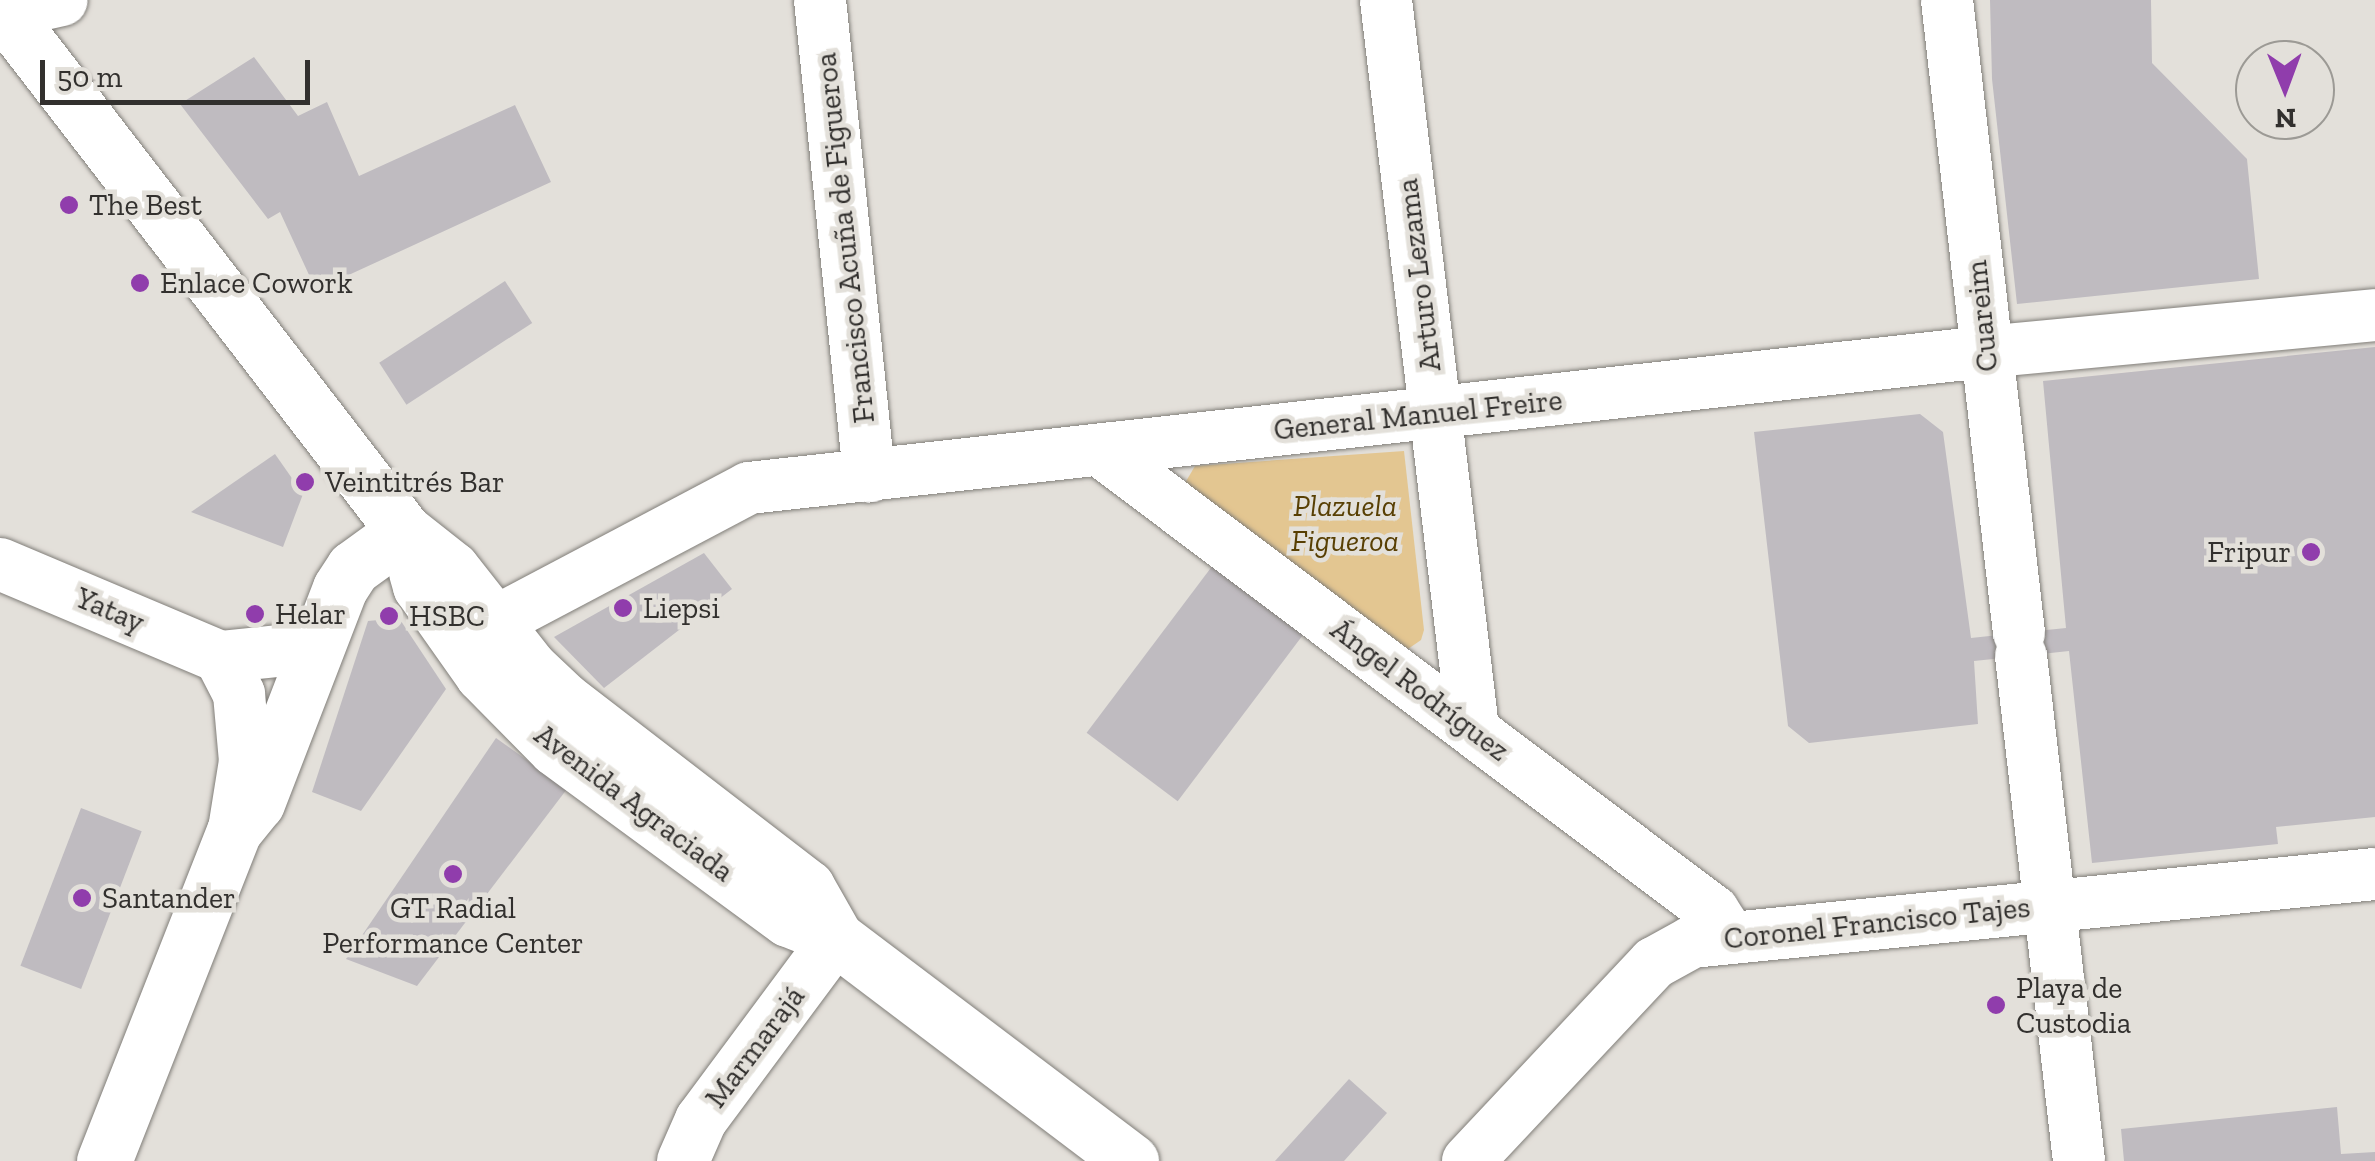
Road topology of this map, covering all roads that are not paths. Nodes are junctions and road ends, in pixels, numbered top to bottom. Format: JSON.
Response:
{"nodes":[{"id":1,"x":62,"y":0,"type":"edge"},
{"id":2,"x":820,"y":0,"type":"edge"},
{"id":3,"x":1386,"y":0,"type":"edge"},
{"id":4,"x":1947,"y":0,"type":"edge"},
{"id":5,"x":2,"y":10,"type":"edge"},
{"id":6,"x":2375,"y":315,"type":"edge"},
{"id":7,"x":1985,"y":352,"type":"junction"},
{"id":8,"x":1436,"y":414,"type":"junction"},
{"id":9,"x":1101,"y":451,"type":"junction"},
{"id":10,"x":869,"y":476,"type":"junction"},
{"id":11,"x":404,"y":531,"type":"junction"},
{"id":12,"x":0,"y":564,"type":"edge"},
{"id":13,"x":493,"y":623,"type":"junction"},
{"id":14,"x":318,"y":636,"type":"junction"},
{"id":15,"x":230,"y":676,"type":"junction"},
{"id":16,"x":1472,"y":729,"type":"junction"},
{"id":17,"x":234,"y":831,"type":"junction"},
{"id":18,"x":2375,"y":874,"type":"edge"},
{"id":19,"x":2052,"y":906,"type":"junction"},
{"id":20,"x":1729,"y":936,"type":"junction"},
{"id":21,"x":836,"y":938,"type":"junction"},
{"id":22,"x":104,"y":1161,"type":"edge"},
{"id":23,"x":683,"y":1161,"type":"edge"},
{"id":24,"x":1132,"y":1161,"type":"edge"},
{"id":25,"x":1468,"y":1161,"type":"edge"},
{"id":26,"x":2079,"y":1161,"type":"edge"}],
"edges":[{"from":1,"to":5,"type":"street"},
{"from":2,"to":10,"type":"street","name":"Francisco Acuña de Figueroa"},
{"from":3,"to":8,"type":"street","name":"Arturo Lezama"},
{"from":4,"to":7,"type":"street","name":"Cuareim"},
{"from":5,"to":11,"type":"main road","name":"Avenida Agraciada"},
{"from":6,"to":7,"type":"street","name":"General Manuel Freire"},
{"from":7,"to":8,"type":"street","name":"General Manuel Freire"},
{"from":7,"to":19,"type":"street","name":"Cuareim"},
{"from":8,"to":9,"type":"street","name":"General Manuel Freire"},
{"from":8,"to":16,"type":"street","name":"Arturo Lezama"},
{"from":9,"to":10,"type":"street","name":"General Manuel Freire"},
{"from":9,"to":16,"type":"street","name":"Ángel Rodríguez"},
{"from":10,"to":13,"type":"street","name":"General Manuel Freire"},
{"from":11,"to":13,"type":"main road","name":"Avenida Agraciada"},
{"from":11,"to":14,"type":"main road"},
{"from":11,"to":21,"type":"main road","name":"Avenida Agraciada"},
{"from":12,"to":15,"type":"street","name":"Yatay"},
{"from":13,"to":21,"type":"main road","name":"Avenida Agraciada"},
{"from":14,"to":15,"type":"street","name":"Yatay"},
{"from":14,"to":17,"type":"main road"},
{"from":15,"to":17,"type":"street"},
{"from":16,"to":20,"type":"street","name":"Ángel Rodríguez"},
{"from":17,"to":22,"type":"main road"},
{"from":18,"to":19,"type":"street","name":"Coronel Francisco Tajes"},
{"from":19,"to":20,"type":"street","name":"Coronel Francisco Tajes"},
{"from":19,"to":26,"type":"street","name":"Cuareim"},
{"from":20,"to":25,"type":"street","name":"Coronel Francisco Tajes"},
{"from":21,"to":23,"type":"street","name":"Marmarajá"},
{"from":21,"to":24,"type":"main road","name":"Avenida Agraciada"}]}
